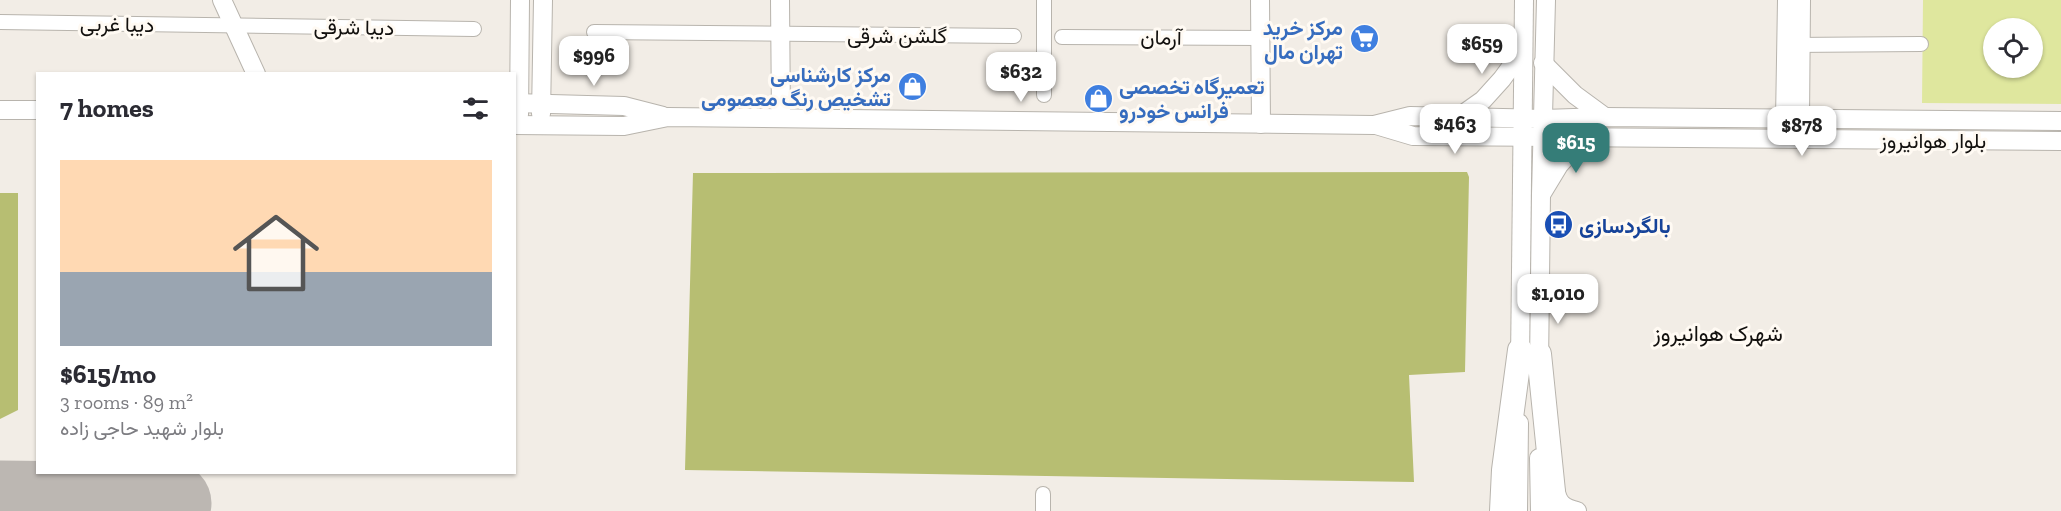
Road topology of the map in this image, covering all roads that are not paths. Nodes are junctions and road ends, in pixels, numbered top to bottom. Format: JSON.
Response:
{"nodes":[{"id":1,"x":222,"y":0,"type":"edge"},
{"id":2,"x":520,"y":0,"type":"edge"},
{"id":3,"x":543,"y":0,"type":"edge"},
{"id":4,"x":780,"y":0,"type":"edge"},
{"id":5,"x":1044,"y":0,"type":"edge"},
{"id":6,"x":1260,"y":0,"type":"edge"},
{"id":7,"x":1524,"y":0,"type":"edge"},
{"id":8,"x":1545,"y":0,"type":"edge"},
{"id":9,"x":1787,"y":0,"type":"edge"},
{"id":10,"x":1801,"y":0,"type":"edge"},
{"id":11,"x":0,"y":22,"type":"edge"},
{"id":12,"x":234,"y":26,"type":"junction"},
{"id":13,"x":474,"y":29,"type":"dead end"},
{"id":14,"x":594,"y":32,"type":"dead end"},
{"id":15,"x":780,"y":34,"type":"junction"},
{"id":16,"x":1014,"y":36,"type":"dead end"},
{"id":17,"x":1062,"y":37,"type":"dead end"},
{"id":18,"x":1260,"y":38,"type":"junction"},
{"id":19,"x":1921,"y":44,"type":"dead end"},
{"id":20,"x":1793,"y":45,"type":"junction"},
{"id":21,"x":1523,"y":50,"type":"junction"},
{"id":22,"x":1543,"y":63,"type":"junction"},
{"id":23,"x":255,"y":72,"type":"edge"},
{"id":24,"x":1044,"y":95,"type":"dead end"},
{"id":25,"x":517,"y":103,"type":"edge"},
{"id":26,"x":542,"y":104,"type":"junction"},
{"id":27,"x":0,"y":110,"type":"edge"},
{"id":28,"x":36,"y":110,"type":"edge"},
{"id":29,"x":668,"y":117,"type":"junction"},
{"id":30,"x":1459,"y":117,"type":"junction"},
{"id":31,"x":1605,"y":117,"type":"junction"},
{"id":32,"x":781,"y":118,"type":"junction"},
{"id":33,"x":1523,"y":119,"type":"junction"},
{"id":34,"x":1544,"y":119,"type":"junction"},
{"id":35,"x":1793,"y":120,"type":"junction"},
{"id":36,"x":2061,"y":121,"type":"edge"},
{"id":37,"x":1261,"y":124,"type":"junction"},
{"id":38,"x":517,"y":125,"type":"edge"},
{"id":39,"x":541,"y":125,"type":"junction"},
{"id":40,"x":1374,"y":125,"type":"junction"},
{"id":41,"x":1522,"y":138,"type":"junction"},
{"id":42,"x":1543,"y":138,"type":"junction"},
{"id":43,"x":1600,"y":138,"type":"junction"},
{"id":44,"x":2061,"y":141,"type":"edge"},
{"id":45,"x":1541,"y":194,"type":"junction"},
{"id":46,"x":1530,"y":352,"type":"junction"},
{"id":47,"x":1552,"y":478,"type":"junction"},
{"id":48,"x":1043,"y":494,"type":"dead end"},
{"id":49,"x":1043,"y":511,"type":"edge"},
{"id":50,"x":1502,"y":511,"type":"edge"},
{"id":51,"x":1518,"y":511,"type":"edge"},
{"id":52,"x":1540,"y":511,"type":"edge"},
{"id":53,"x":1555,"y":511,"type":"edge"},
{"id":54,"x":1577,"y":511,"type":"edge"}],
"edges":[{"from":1,"to":12,"type":"main road"},
{"from":2,"to":25,"type":"main road"},
{"from":3,"to":26,"type":"main road"},
{"from":4,"to":15,"type":"main road"},
{"from":5,"to":24,"type":"street"},
{"from":6,"to":18,"type":"main road"},
{"from":7,"to":21,"type":"main road"},
{"from":8,"to":22,"type":"main road"},
{"from":9,"to":20,"type":"main road"},
{"from":10,"to":20,"type":"main road"},
{"from":11,"to":12,"type":"street","name":"دیبا غربی"},
{"from":12,"to":13,"type":"street","name":"دیبا شرقی"},
{"from":12,"to":23,"type":"main road"},
{"from":14,"to":15,"type":"street","name":"گلشن شرقی"},
{"from":15,"to":16,"type":"street","name":"گلشن شرقی"},
{"from":15,"to":32,"type":"main road"},
{"from":17,"to":18,"type":"street","name":"آرمان"},
{"from":18,"to":37,"type":"main road"},
{"from":19,"to":20,"type":"street"},
{"from":20,"to":35,"type":"main road"},
{"from":21,"to":30,"type":"main road"},
{"from":21,"to":33,"type":"main road"},
{"from":22,"to":31,"type":"main road"},
{"from":22,"to":34,"type":"main road"},
{"from":25,"to":26,"type":"main road","name":"بلوار هوانیروز"},
{"from":25,"to":38,"type":"main road"},
{"from":26,"to":29,"type":"main road","name":"بلوار هوانیروز"},
{"from":26,"to":39,"type":"main road"},
{"from":27,"to":28,"type":"main road"},
{"from":29,"to":32,"type":"main road","name":"بلوار هوانیروز"},
{"from":29,"to":39,"type":"main road","name":"بلوار هوانیروز"},
{"from":30,"to":33,"type":"main road","name":"بلوار هوانیروز"},
{"from":30,"to":40,"type":"main road","name":"بلوار هوانیروز"},
{"from":31,"to":34,"type":"main road","name":"بلوار هوانیروز"},
{"from":31,"to":35,"type":"main road","name":"بلوار هوانیروز"},
{"from":32,"to":37,"type":"main road","name":"بلوار هوانیروز"},
{"from":33,"to":34,"type":"main road","name":"بلوار هوانیروز"},
{"from":33,"to":41,"type":"main road"},
{"from":34,"to":42,"type":"main road"},
{"from":35,"to":36,"type":"main road","name":"بلوار هوانیروز"},
{"from":37,"to":40,"type":"main road","name":"بلوار هوانیروز"},
{"from":38,"to":39,"type":"main road","name":"بلوار هوانیروز"},
{"from":40,"to":41,"type":"main road","name":"بلوار هوانیروز"},
{"from":41,"to":42,"type":"main road","name":"بلوار هوانیروز"},
{"from":41,"to":46,"type":"main road"},
{"from":42,"to":43,"type":"main road","name":"بلوار هوانیروز"},
{"from":42,"to":45,"type":"main road"},
{"from":43,"to":44,"type":"main road","name":"بلوار هوانیروز"},
{"from":43,"to":45,"type":"main road"},
{"from":45,"to":46,"type":"main road"},
{"from":46,"to":47,"type":"highway"},
{"from":46,"to":50,"type":"highway"},
{"from":46,"to":51,"type":"main road"},
{"from":46,"to":52,"type":"main road"},
{"from":47,"to":53,"type":"highway"},
{"from":47,"to":54,"type":"main road"},
{"from":48,"to":49,"type":"street"}]}
